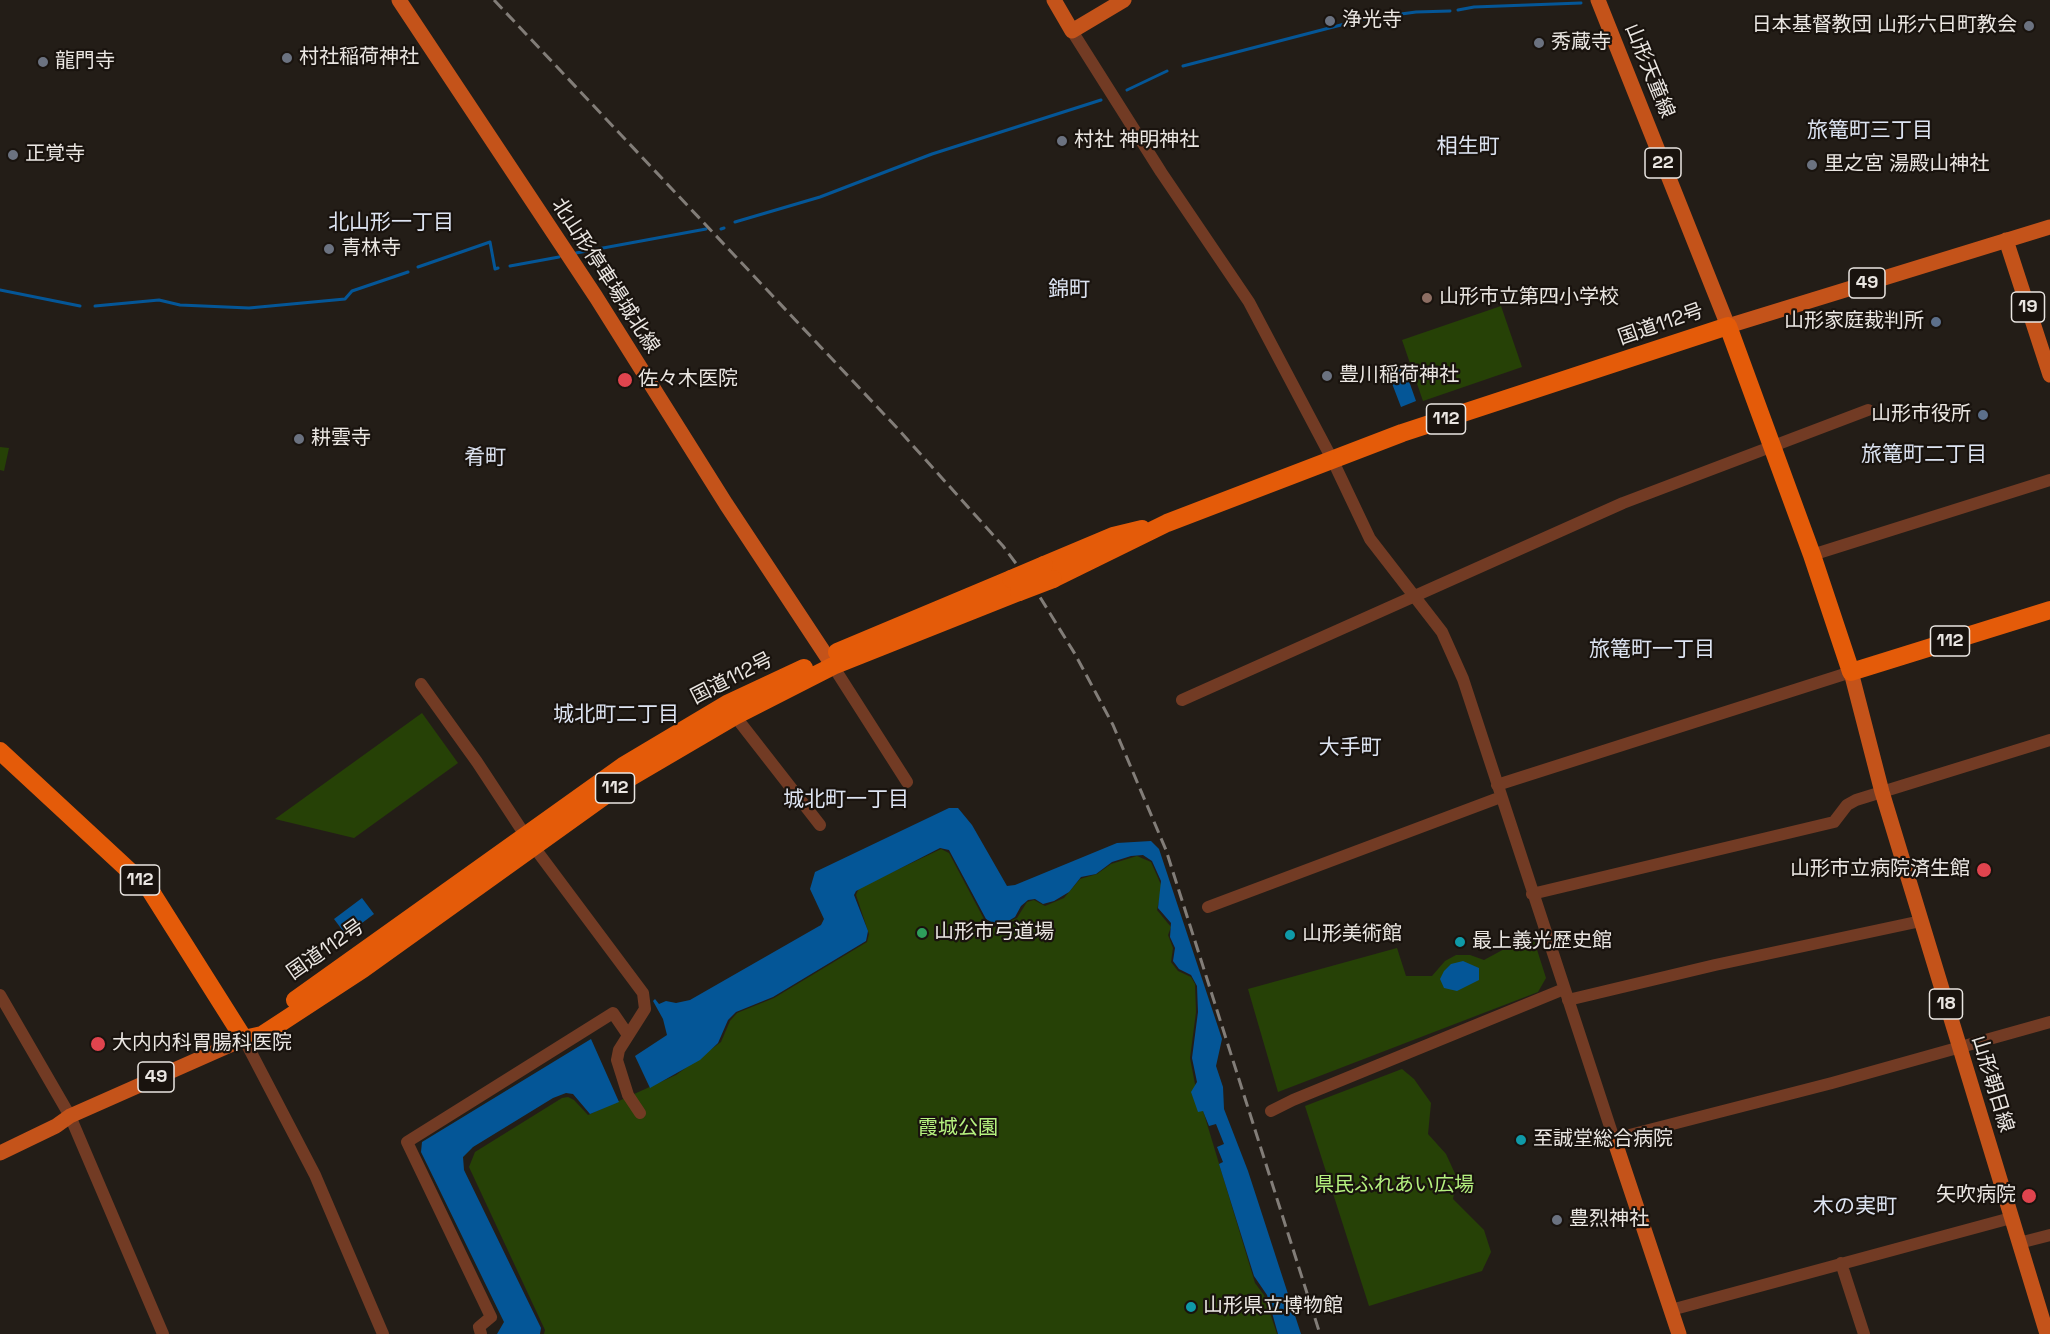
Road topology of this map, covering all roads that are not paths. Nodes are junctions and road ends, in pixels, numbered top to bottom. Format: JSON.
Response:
{"nodes":[{"id":1,"x":399,"y":0,"type":"edge"},
{"id":2,"x":1054,"y":0,"type":"edge"},
{"id":3,"x":1124,"y":0,"type":"edge"},
{"id":4,"x":1598,"y":0,"type":"edge"},
{"id":5,"x":1072,"y":31,"type":"junction"},
{"id":6,"x":2050,"y":227,"type":"edge"},
{"id":7,"x":2006,"y":240,"type":"junction"},
{"id":8,"x":1728,"y":326,"type":"junction"},
{"id":9,"x":2050,"y":375,"type":"edge"},
{"id":10,"x":1868,"y":410,"type":"dead end"},
{"id":11,"x":1773,"y":447,"type":"junction"},
{"id":12,"x":1332,"y":459,"type":"junction"},
{"id":13,"x":2050,"y":480,"type":"edge"},
{"id":14,"x":1812,"y":555,"type":"junction"},
{"id":15,"x":1414,"y":595,"type":"junction"},
{"id":16,"x":2050,"y":610,"type":"edge"},
{"id":17,"x":830,"y":662,"type":"junction"},
{"id":18,"x":1851,"y":672,"type":"junction"},
{"id":19,"x":421,"y":684,"type":"dead end"},
{"id":20,"x":1182,"y":700,"type":"dead end"},
{"id":21,"x":735,"y":716,"type":"junction"},
{"id":22,"x":2050,"y":740,"type":"edge"},
{"id":23,"x":0,"y":751,"type":"edge"},
{"id":24,"x":907,"y":782,"type":"dead end"},
{"id":25,"x":1498,"y":791,"type":"junction"},
{"id":26,"x":1882,"y":792,"type":"junction"},
{"id":27,"x":820,"y":825,"type":"dead end"},
{"id":28,"x":529,"y":840,"type":"junction"},
{"id":29,"x":1532,"y":894,"type":"junction"},
{"id":30,"x":1208,"y":907,"type":"dead end"},
{"id":31,"x":1921,"y":921,"type":"junction"},
{"id":32,"x":0,"y":995,"type":"edge"},
{"id":33,"x":1566,"y":995,"type":"junction"},
{"id":34,"x":2050,"y":1022,"type":"edge"},
{"id":35,"x":627,"y":1035,"type":"junction"},
{"id":36,"x":244,"y":1039,"type":"junction"},
{"id":37,"x":1958,"y":1046,"type":"junction"},
{"id":38,"x":1271,"y":1111,"type":"dead end"},
{"id":39,"x":640,"y":1113,"type":"dead end"},
{"id":40,"x":70,"y":1116,"type":"junction"},
{"id":41,"x":1614,"y":1139,"type":"junction"},
{"id":42,"x":0,"y":1144,"type":"edge"},
{"id":43,"x":0,"y":1153,"type":"edge"},
{"id":44,"x":2011,"y":1218,"type":"junction"},
{"id":45,"x":2050,"y":1234,"type":"edge"},
{"id":46,"x":2019,"y":1243,"type":"junction"},
{"id":47,"x":1841,"y":1263,"type":"junction"},
{"id":48,"x":1671,"y":1310,"type":"junction"},
{"id":49,"x":163,"y":1334,"type":"edge"},
{"id":50,"x":383,"y":1334,"type":"edge"},
{"id":51,"x":481,"y":1334,"type":"edge"},
{"id":52,"x":1678,"y":1334,"type":"edge"},
{"id":53,"x":1864,"y":1334,"type":"edge"},
{"id":54,"x":2046,"y":1334,"type":"edge"}],
"edges":[{"from":1,"to":17,"type":"main road","name":"北山形停車場城北線"},
{"from":2,"to":5,"type":"main road"},
{"from":3,"to":5,"type":"main road"},
{"from":4,"to":8,"type":"main road","name":"山形天童線","number":"22"},
{"from":5,"to":12,"type":"street"},
{"from":6,"to":7,"type":"main road"},
{"from":7,"to":8,"type":"main road","number":"49"},
{"from":7,"to":9,"type":"main road","number":"19"},
{"from":8,"to":11,"type":"highway","name":"国道112号"},
{"from":8,"to":12,"type":"highway","name":"国道112号","number":"112"},
{"from":10,"to":11,"type":"street"},
{"from":11,"to":14,"type":"highway","name":"国道112号"},
{"from":11,"to":15,"type":"street"},
{"from":12,"to":15,"type":"street"},
{"from":12,"to":17,"type":"highway","name":"国道112号","number":"112","bridge":true},
{"from":13,"to":14,"type":"street"},
{"from":14,"to":18,"type":"highway","name":"国道112号"},
{"from":15,"to":20,"type":"street"},
{"from":15,"to":25,"type":"street"},
{"from":16,"to":18,"type":"highway","number":"112"},
{"from":17,"to":21,"type":"highway","name":"国道112号","number":"112"},
{"from":17,"to":24,"type":"street"},
{"from":17,"to":28,"type":"highway","name":"国道112号","number":"112"},
{"from":18,"to":25,"type":"street"},
{"from":18,"to":26,"type":"main road","name":"山形朝日線","number":"18"},
{"from":19,"to":28,"type":"street"},
{"from":21,"to":27,"type":"street"},
{"from":21,"to":28,"type":"highway","name":"国道112号","number":"112"},
{"from":22,"to":26,"type":"street"},
{"from":23,"to":36,"type":"highway","number":"112"},
{"from":25,"to":29,"type":"street"},
{"from":25,"to":30,"type":"street"},
{"from":26,"to":29,"type":"street"},
{"from":26,"to":31,"type":"main road","name":"山形朝日線","number":"18"},
{"from":28,"to":35,"type":"street"},
{"from":28,"to":36,"type":"highway","name":"国道112号","number":"112"},
{"from":29,"to":33,"type":"street"},
{"from":31,"to":33,"type":"street"},
{"from":31,"to":37,"type":"main road","name":"山形朝日線","number":"18"},
{"from":32,"to":40,"type":"street"},
{"from":33,"to":38,"type":"street"},
{"from":33,"to":41,"type":"street"},
{"from":34,"to":37,"type":"street"},
{"from":35,"to":39,"type":"street"},
{"from":35,"to":51,"type":"street"},
{"from":36,"to":40,"type":"main road","number":"49"},
{"from":36,"to":50,"type":"street"},
{"from":37,"to":41,"type":"street"},
{"from":37,"to":44,"type":"main road","name":"山形朝日線","number":"18"},
{"from":40,"to":42,"type":"main road","number":"49"},
{"from":40,"to":43,"type":"main road","number":"49"},
{"from":40,"to":49,"type":"street"},
{"from":41,"to":48,"type":"main road"},
{"from":44,"to":46,"type":"main road","name":"山形朝日線","number":"18"},
{"from":44,"to":47,"type":"street"},
{"from":45,"to":46,"type":"street"},
{"from":46,"to":54,"type":"main road","name":"山形朝日線","number":"18"},
{"from":47,"to":48,"type":"street"},
{"from":47,"to":53,"type":"street"},
{"from":48,"to":52,"type":"main road"}]}
